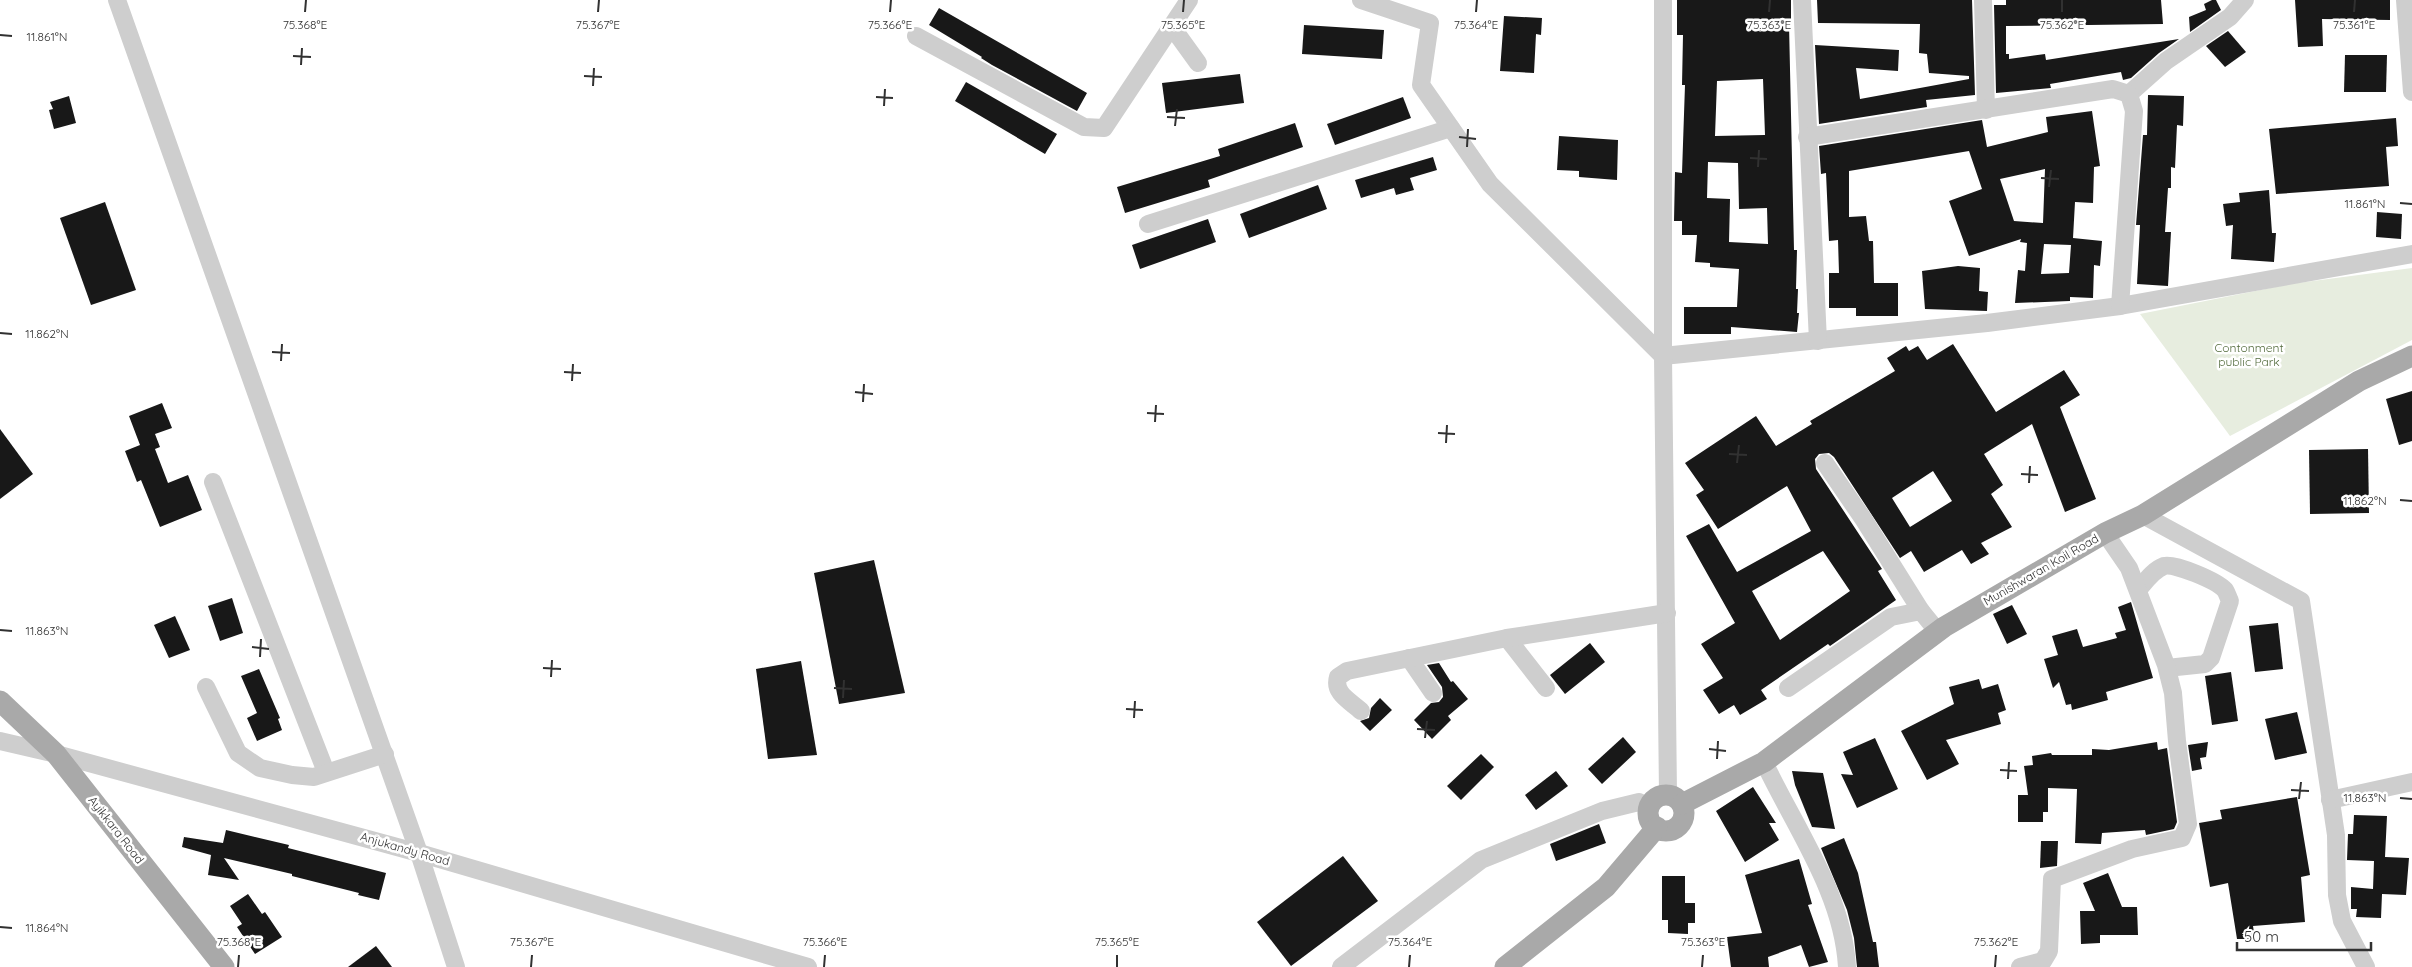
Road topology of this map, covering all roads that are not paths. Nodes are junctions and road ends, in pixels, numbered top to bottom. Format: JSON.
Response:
{"nodes":[{"id":1,"x":117,"y":0,"type":"edge"},
{"id":2,"x":1189,"y":0,"type":"edge"},
{"id":3,"x":1361,"y":0,"type":"edge"},
{"id":4,"x":1663,"y":0,"type":"edge"},
{"id":5,"x":1802,"y":0,"type":"edge"},
{"id":6,"x":1983,"y":0,"type":"edge"},
{"id":7,"x":2245,"y":0,"type":"edge"},
{"id":8,"x":2405,"y":0,"type":"edge"},
{"id":9,"x":1172,"y":27,"type":"junction"},
{"id":10,"x":916,"y":36,"type":"dead end"},
{"id":11,"x":1198,"y":63,"type":"dead end"},
{"id":12,"x":2412,"y":92,"type":"edge"},
{"id":13,"x":2128,"y":94,"type":"junction"},
{"id":14,"x":1986,"y":110,"type":"junction"},
{"id":15,"x":1451,"y":128,"type":"junction"},
{"id":16,"x":1807,"y":137,"type":"junction"},
{"id":17,"x":1148,"y":224,"type":"dead end"},
{"id":18,"x":2412,"y":254,"type":"edge"},
{"id":19,"x":2120,"y":306,"type":"junction"},
{"id":20,"x":1818,"y":342,"type":"junction"},
{"id":21,"x":1663,"y":356,"type":"junction"},
{"id":22,"x":2412,"y":356,"type":"edge"},
{"id":23,"x":1825,"y":463,"type":"dead end"},
{"id":24,"x":213,"y":482,"type":"dead end"},
{"id":25,"x":2143,"y":516,"type":"junction"},
{"id":26,"x":2105,"y":533,"type":"junction"},
{"id":27,"x":2138,"y":590,"type":"junction"},
{"id":28,"x":1921,"y":611,"type":"junction"},
{"id":29,"x":1667,"y":613,"type":"junction"},
{"id":30,"x":1938,"y":632,"type":"junction"},
{"id":31,"x":1507,"y":638,"type":"junction"},
{"id":32,"x":1409,"y":658,"type":"junction"},
{"id":33,"x":2167,"y":668,"type":"junction"},
{"id":34,"x":206,"y":687,"type":"dead end"},
{"id":35,"x":1546,"y":688,"type":"dead end"},
{"id":36,"x":1788,"y":688,"type":"dead end"},
{"id":37,"x":1432,"y":693,"type":"dead end"},
{"id":38,"x":0,"y":701,"type":"edge"},
{"id":39,"x":1361,"y":711,"type":"dead end"},
{"id":40,"x":0,"y":741,"type":"edge"},
{"id":41,"x":18,"y":745,"type":"junction"},
{"id":42,"x":0,"y":747,"type":"edge"},
{"id":43,"x":56,"y":754,"type":"junction"},
{"id":44,"x":384,"y":754,"type":"junction"},
{"id":45,"x":1764,"y":762,"type":"junction"},
{"id":46,"x":326,"y":772,"type":"junction"},
{"id":47,"x":2412,"y":782,"type":"edge"},
{"id":48,"x":1675,"y":800,"type":"junction"},
{"id":49,"x":2330,"y":800,"type":"junction"},
{"id":50,"x":1650,"y":807,"type":"junction"},
{"id":51,"x":1656,"y":827,"type":"junction"},
{"id":52,"x":420,"y":853,"type":"junction"},
{"id":53,"x":224,"y":967,"type":"edge"},
{"id":54,"x":456,"y":967,"type":"edge"},
{"id":55,"x":808,"y":967,"type":"edge"},
{"id":56,"x":1341,"y":967,"type":"edge"},
{"id":57,"x":1505,"y":967,"type":"edge"},
{"id":58,"x":1848,"y":967,"type":"edge"},
{"id":59,"x":2020,"y":967,"type":"edge"},
{"id":60,"x":2366,"y":967,"type":"edge"}],
"edges":[{"from":1,"to":44,"type":"street"},
{"from":2,"to":9,"type":"street"},
{"from":3,"to":15,"type":"street"},
{"from":4,"to":21,"type":"street"},
{"from":5,"to":16,"type":"street"},
{"from":6,"to":14,"type":"street"},
{"from":7,"to":13,"type":"street"},
{"from":8,"to":12,"type":"street"},
{"from":9,"to":10,"type":"street"},
{"from":9,"to":11,"type":"street"},
{"from":13,"to":14,"type":"street"},
{"from":13,"to":19,"type":"street"},
{"from":14,"to":16,"type":"street"},
{"from":15,"to":17,"type":"street"},
{"from":15,"to":21,"type":"street"},
{"from":16,"to":20,"type":"street"},
{"from":18,"to":19,"type":"street"},
{"from":19,"to":20,"type":"street"},
{"from":20,"to":21,"type":"street"},
{"from":21,"to":29,"type":"street"},
{"from":22,"to":25,"type":"main road","name":"Munishwaran Koil Road"},
{"from":23,"to":28,"type":"street"},
{"from":24,"to":46,"type":"street"},
{"from":25,"to":26,"type":"main road","name":"Munishwaran Koil Road"},
{"from":25,"to":49,"type":"street"},
{"from":26,"to":27,"type":"street"},
{"from":26,"to":30,"type":"main road","name":"Munishwaran Koil Road"},
{"from":27,"to":33,"type":"street"},
{"from":27,"to":33,"type":"street"},
{"from":28,"to":30,"type":"street"},
{"from":28,"to":36,"type":"street"},
{"from":29,"to":31,"type":"street"},
{"from":29,"to":48,"type":"street"},
{"from":30,"to":45,"type":"main road","name":"Munishwaran Koil Road"},
{"from":31,"to":32,"type":"street"},
{"from":31,"to":35,"type":"street"},
{"from":32,"to":37,"type":"street"},
{"from":32,"to":39,"type":"street"},
{"from":33,"to":59,"type":"street"},
{"from":34,"to":46,"type":"street"},
{"from":38,"to":43,"type":"main road","name":"Ayikkara Road"},
{"from":40,"to":41,"type":"street","name":"Anjukandy Road"},
{"from":41,"to":42,"type":"street"},
{"from":41,"to":43,"type":"street","name":"Anjukandy Road"},
{"from":43,"to":52,"type":"street","name":"Anjukandy Road"},
{"from":43,"to":53,"type":"main road","name":"Ayikkara Road"},
{"from":44,"to":46,"type":"street"},
{"from":44,"to":52,"type":"street"},
{"from":45,"to":48,"type":"main road","name":"Munishwaran Koil Road"},
{"from":45,"to":58,"type":"street"},
{"from":47,"to":49,"type":"street"},
{"from":48,"to":50,"type":"main road"},
{"from":48,"to":51,"type":"main road"},
{"from":49,"to":60,"type":"street"},
{"from":50,"to":51,"type":"main road"},
{"from":50,"to":56,"type":"street"},
{"from":51,"to":57,"type":"main road"},
{"from":52,"to":54,"type":"street"},
{"from":52,"to":55,"type":"street","name":"Anjukandy Road"}]}
